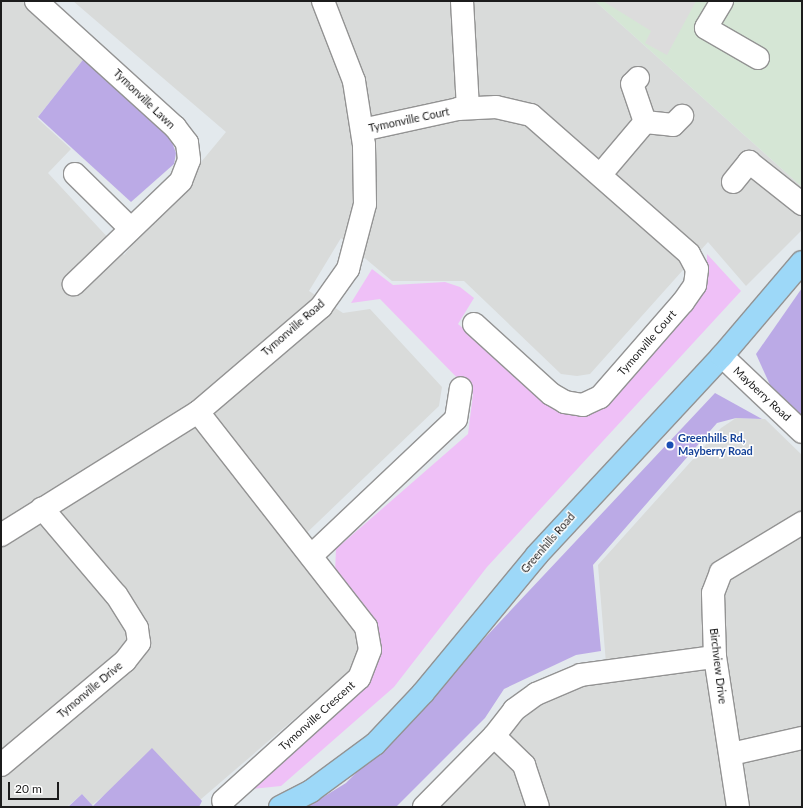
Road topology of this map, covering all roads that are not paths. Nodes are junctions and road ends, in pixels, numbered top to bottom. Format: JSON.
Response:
{"nodes":[{"id":1,"x":36,"y":1,"type":"edge"},
{"id":2,"x":323,"y":1,"type":"edge"},
{"id":3,"x":462,"y":1,"type":"edge"},
{"id":4,"x":722,"y":1,"type":"edge"},
{"id":5,"x":758,"y":58,"type":"dead end"},
{"id":6,"x":638,"y":78,"type":"dead end"},
{"id":7,"x":468,"y":108,"type":"junction"},
{"id":8,"x":682,"y":116,"type":"dead end"},
{"id":9,"x":645,"y":122,"type":"junction"},
{"id":10,"x":362,"y":130,"type":"junction"},
{"id":11,"x":75,"y":174,"type":"dead end"},
{"id":12,"x":600,"y":174,"type":"junction"},
{"id":13,"x":733,"y":182,"type":"dead end"},
{"id":14,"x":802,"y":204,"type":"edge"},
{"id":15,"x":131,"y":229,"type":"junction"},
{"id":16,"x":802,"y":262,"type":"edge"},
{"id":17,"x":74,"y":284,"type":"dead end"},
{"id":18,"x":474,"y":324,"type":"dead end"},
{"id":19,"x":722,"y":356,"type":"junction"},
{"id":20,"x":461,"y":388,"type":"dead end"},
{"id":21,"x":198,"y":412,"type":"junction"},
{"id":22,"x":802,"y":432,"type":"edge"},
{"id":23,"x":42,"y":508,"type":"junction"},
{"id":24,"x":802,"y":523,"type":"edge"},
{"id":25,"x":1,"y":535,"type":"edge"},
{"id":26,"x":311,"y":556,"type":"junction"},
{"id":27,"x":715,"y":657,"type":"junction"},
{"id":28,"x":494,"y":736,"type":"junction"},
{"id":29,"x":802,"y":738,"type":"edge"},
{"id":30,"x":731,"y":754,"type":"junction"},
{"id":31,"x":1,"y":765,"type":"edge"},
{"id":32,"x":223,"y":801,"type":"dead end"},
{"id":33,"x":280,"y":807,"type":"edge"},
{"id":34,"x":424,"y":807,"type":"edge"},
{"id":35,"x":538,"y":807,"type":"edge"},
{"id":36,"x":738,"y":807,"type":"edge"}],
"edges":[{"from":1,"to":15,"type":"street","name":"Tymonville Lawn"},
{"from":2,"to":10,"type":"street","name":"Tymonville Road"},
{"from":3,"to":7,"type":"street"},
{"from":4,"to":5,"type":"street"},
{"from":6,"to":9,"type":"street"},
{"from":7,"to":10,"type":"street","name":"Tymonville Court"},
{"from":7,"to":12,"type":"street","name":"Tymonville Court"},
{"from":8,"to":9,"type":"street"},
{"from":9,"to":12,"type":"street"},
{"from":10,"to":21,"type":"street","name":"Tymonville Road"},
{"from":11,"to":15,"type":"street"},
{"from":12,"to":18,"type":"street","name":"Tymonville Court"},
{"from":13,"to":14,"type":"street"},
{"from":15,"to":17,"type":"street","name":"Tymonville Lawn"},
{"from":16,"to":19,"type":"main road","name":"Greenhills Road"},
{"from":19,"to":22,"type":"street","name":"Mayberry Road"},
{"from":19,"to":33,"type":"main road","name":"Greenhills Road"},
{"from":20,"to":26,"type":"street"},
{"from":21,"to":23,"type":"street","name":"Tymonville Road"},
{"from":21,"to":26,"type":"street","name":"Tymonville Crescent"},
{"from":23,"to":25,"type":"street","name":"Tymonville Road"},
{"from":23,"to":31,"type":"street","name":"Tymonville Drive"},
{"from":24,"to":27,"type":"street","name":"Birchview Drive"},
{"from":26,"to":32,"type":"street","name":"Tymonville Crescent"},
{"from":27,"to":28,"type":"street"},
{"from":27,"to":30,"type":"street","name":"Birchview Drive"},
{"from":28,"to":34,"type":"street"},
{"from":28,"to":35,"type":"street"},
{"from":29,"to":30,"type":"street"},
{"from":30,"to":36,"type":"street","name":"Birchview Drive"}]}
